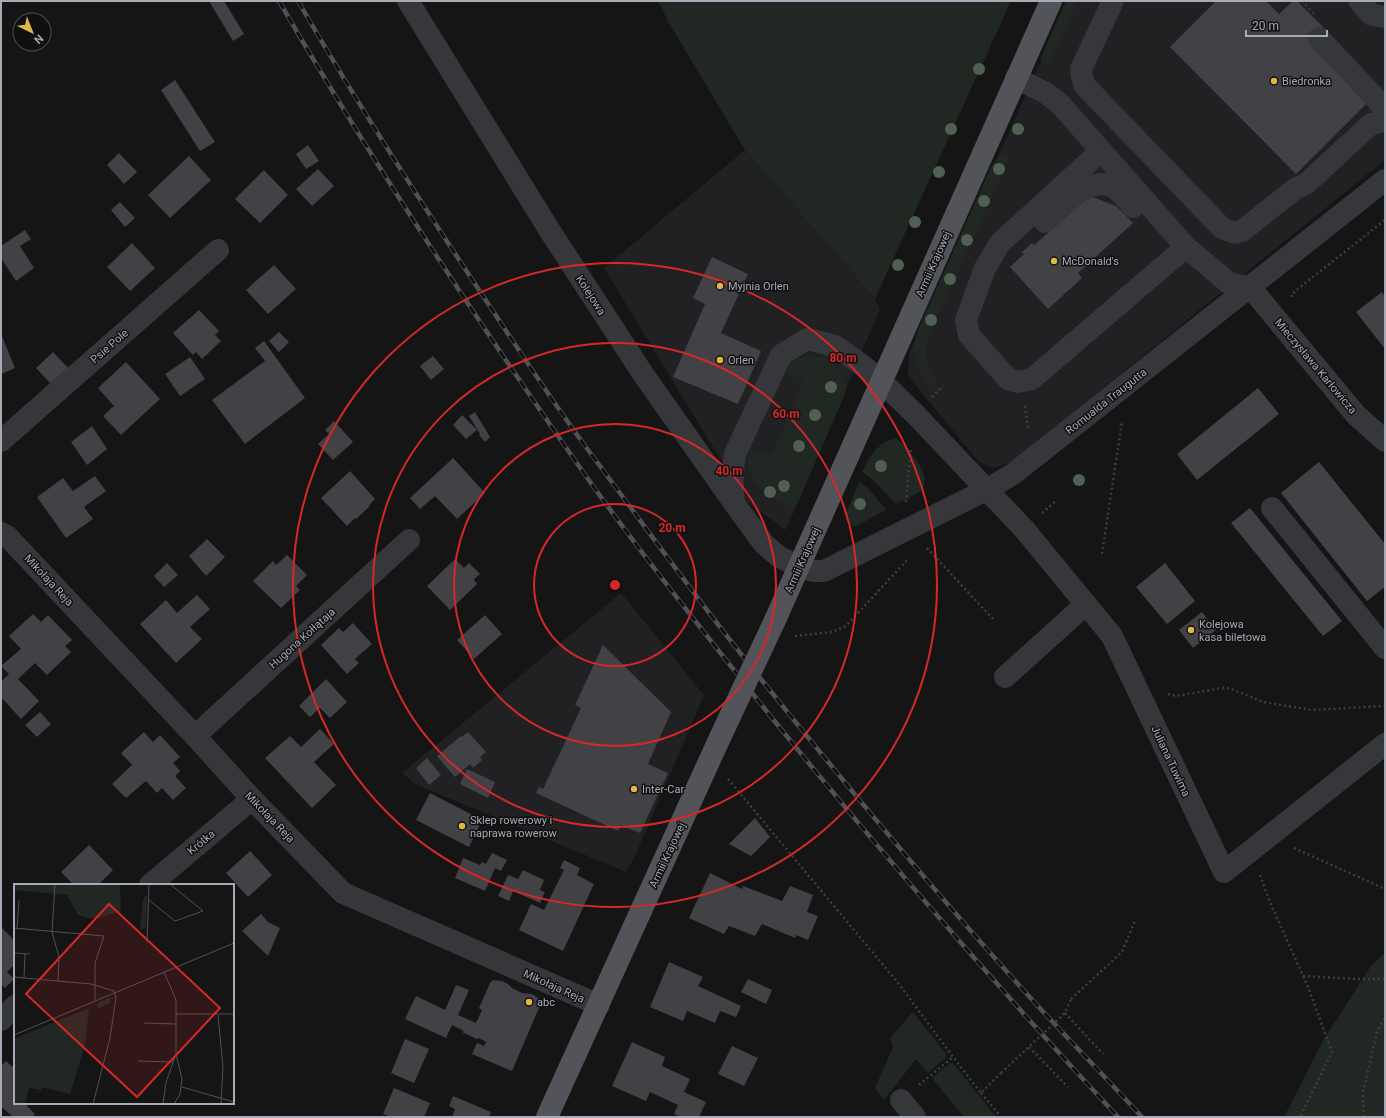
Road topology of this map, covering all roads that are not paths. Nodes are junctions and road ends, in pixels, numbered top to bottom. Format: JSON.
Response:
{"nodes":[{"id":1,"x":408,"y":1,"type":"edge"},
{"id":2,"x":1051,"y":1,"type":"edge"},
{"id":3,"x":1113,"y":1,"type":"edge"},
{"id":4,"x":1359,"y":1,"type":"edge"},
{"id":5,"x":1385,"y":17,"type":"edge"},
{"id":6,"x":1319,"y":38,"type":"dead end"},
{"id":7,"x":1016,"y":78,"type":"junction"},
{"id":8,"x":1385,"y":111,"type":"edge"},
{"id":9,"x":1385,"y":121,"type":"edge"},
{"id":10,"x":1101,"y":151,"type":"junction"},
{"id":11,"x":1385,"y":180,"type":"edge"},
{"id":12,"x":218,"y":250,"type":"dead end"},
{"id":13,"x":1180,"y":252,"type":"junction"},
{"id":14,"x":1250,"y":287,"type":"junction"},
{"id":15,"x":975,"y":295,"type":"junction"},
{"id":16,"x":881,"y":381,"type":"junction"},
{"id":17,"x":1,"y":441,"type":"edge"},
{"id":18,"x":1385,"y":441,"type":"edge"},
{"id":19,"x":988,"y":489,"type":"junction"},
{"id":20,"x":734,"y":503,"type":"junction"},
{"id":21,"x":1272,"y":508,"type":"dead end"},
{"id":22,"x":3,"y":530,"type":"edge"},
{"id":23,"x":409,"y":540,"type":"dead end"},
{"id":24,"x":800,"y":567,"type":"junction"},
{"id":25,"x":1086,"y":604,"type":"junction"},
{"id":26,"x":1385,"y":648,"type":"edge"},
{"id":27,"x":1005,"y":677,"type":"dead end"},
{"id":28,"x":195,"y":736,"type":"junction"},
{"id":29,"x":1385,"y":744,"type":"edge"},
{"id":30,"x":252,"y":799,"type":"junction"},
{"id":31,"x":151,"y":884,"type":"edge"},
{"id":32,"x":599,"y":1005,"type":"junction"},
{"id":33,"x":14,"y":1007,"type":"edge"},
{"id":34,"x":1,"y":1020,"type":"edge"},
{"id":35,"x":901,"y":1100,"type":"road end"},
{"id":36,"x":547,"y":1117,"type":"edge"},
{"id":37,"x":915,"y":1117,"type":"edge"}],
"edges":[{"from":1,"to":20,"type":"street","name":"Kolejowa"},
{"from":2,"to":7,"type":"main road","name":"Armii Krajowej"},
{"from":3,"to":9,"type":"street"},
{"from":4,"to":5,"type":"street"},
{"from":6,"to":8,"type":"street"},
{"from":7,"to":10,"type":"street"},
{"from":7,"to":16,"type":"main road","name":"Armii Krajowej"},
{"from":10,"to":13,"type":"street"},
{"from":10,"to":15,"type":"street"},
{"from":11,"to":14,"type":"street","name":"Romualda Traugutta"},
{"from":12,"to":17,"type":"street","name":"Psie Pole"},
{"from":13,"to":14,"type":"street"},
{"from":13,"to":15,"type":"street"},
{"from":13,"to":15,"type":"street"},
{"from":14,"to":18,"type":"street","name":"Mieczysława Karłowicza"},
{"from":14,"to":19,"type":"street","name":"Romualda Traugutta"},
{"from":16,"to":19,"type":"street","name":"Juliana Tuwima"},
{"from":16,"to":20,"type":"street","name":"Juliana Tuwima"},
{"from":16,"to":24,"type":"main road","name":"Armii Krajowej"},
{"from":19,"to":24,"type":"street","name":"Romualda Traugutta"},
{"from":19,"to":25,"type":"street","name":"Juliana Tuwima"},
{"from":20,"to":24,"type":"street","name":"Kolejowa"},
{"from":21,"to":26,"type":"street"},
{"from":22,"to":28,"type":"street","name":"Mikołaja Reja"},
{"from":23,"to":28,"type":"street","name":"Hugona Kołłątaja"},
{"from":24,"to":32,"type":"main road","name":"Armii Krajowej","bridge":true},
{"from":25,"to":27,"type":"street"},
{"from":25,"to":29,"type":"street","name":"Juliana Tuwima"},
{"from":28,"to":30,"type":"street","name":"Mikołaja Reja"},
{"from":30,"to":31,"type":"street","name":"Krótka"},
{"from":30,"to":32,"type":"street","name":"Mikołaja Reja"},
{"from":32,"to":36,"type":"main road","name":"Armii Krajowej"},
{"from":33,"to":34,"type":"street"},
{"from":35,"to":37,"type":"street"}]}
